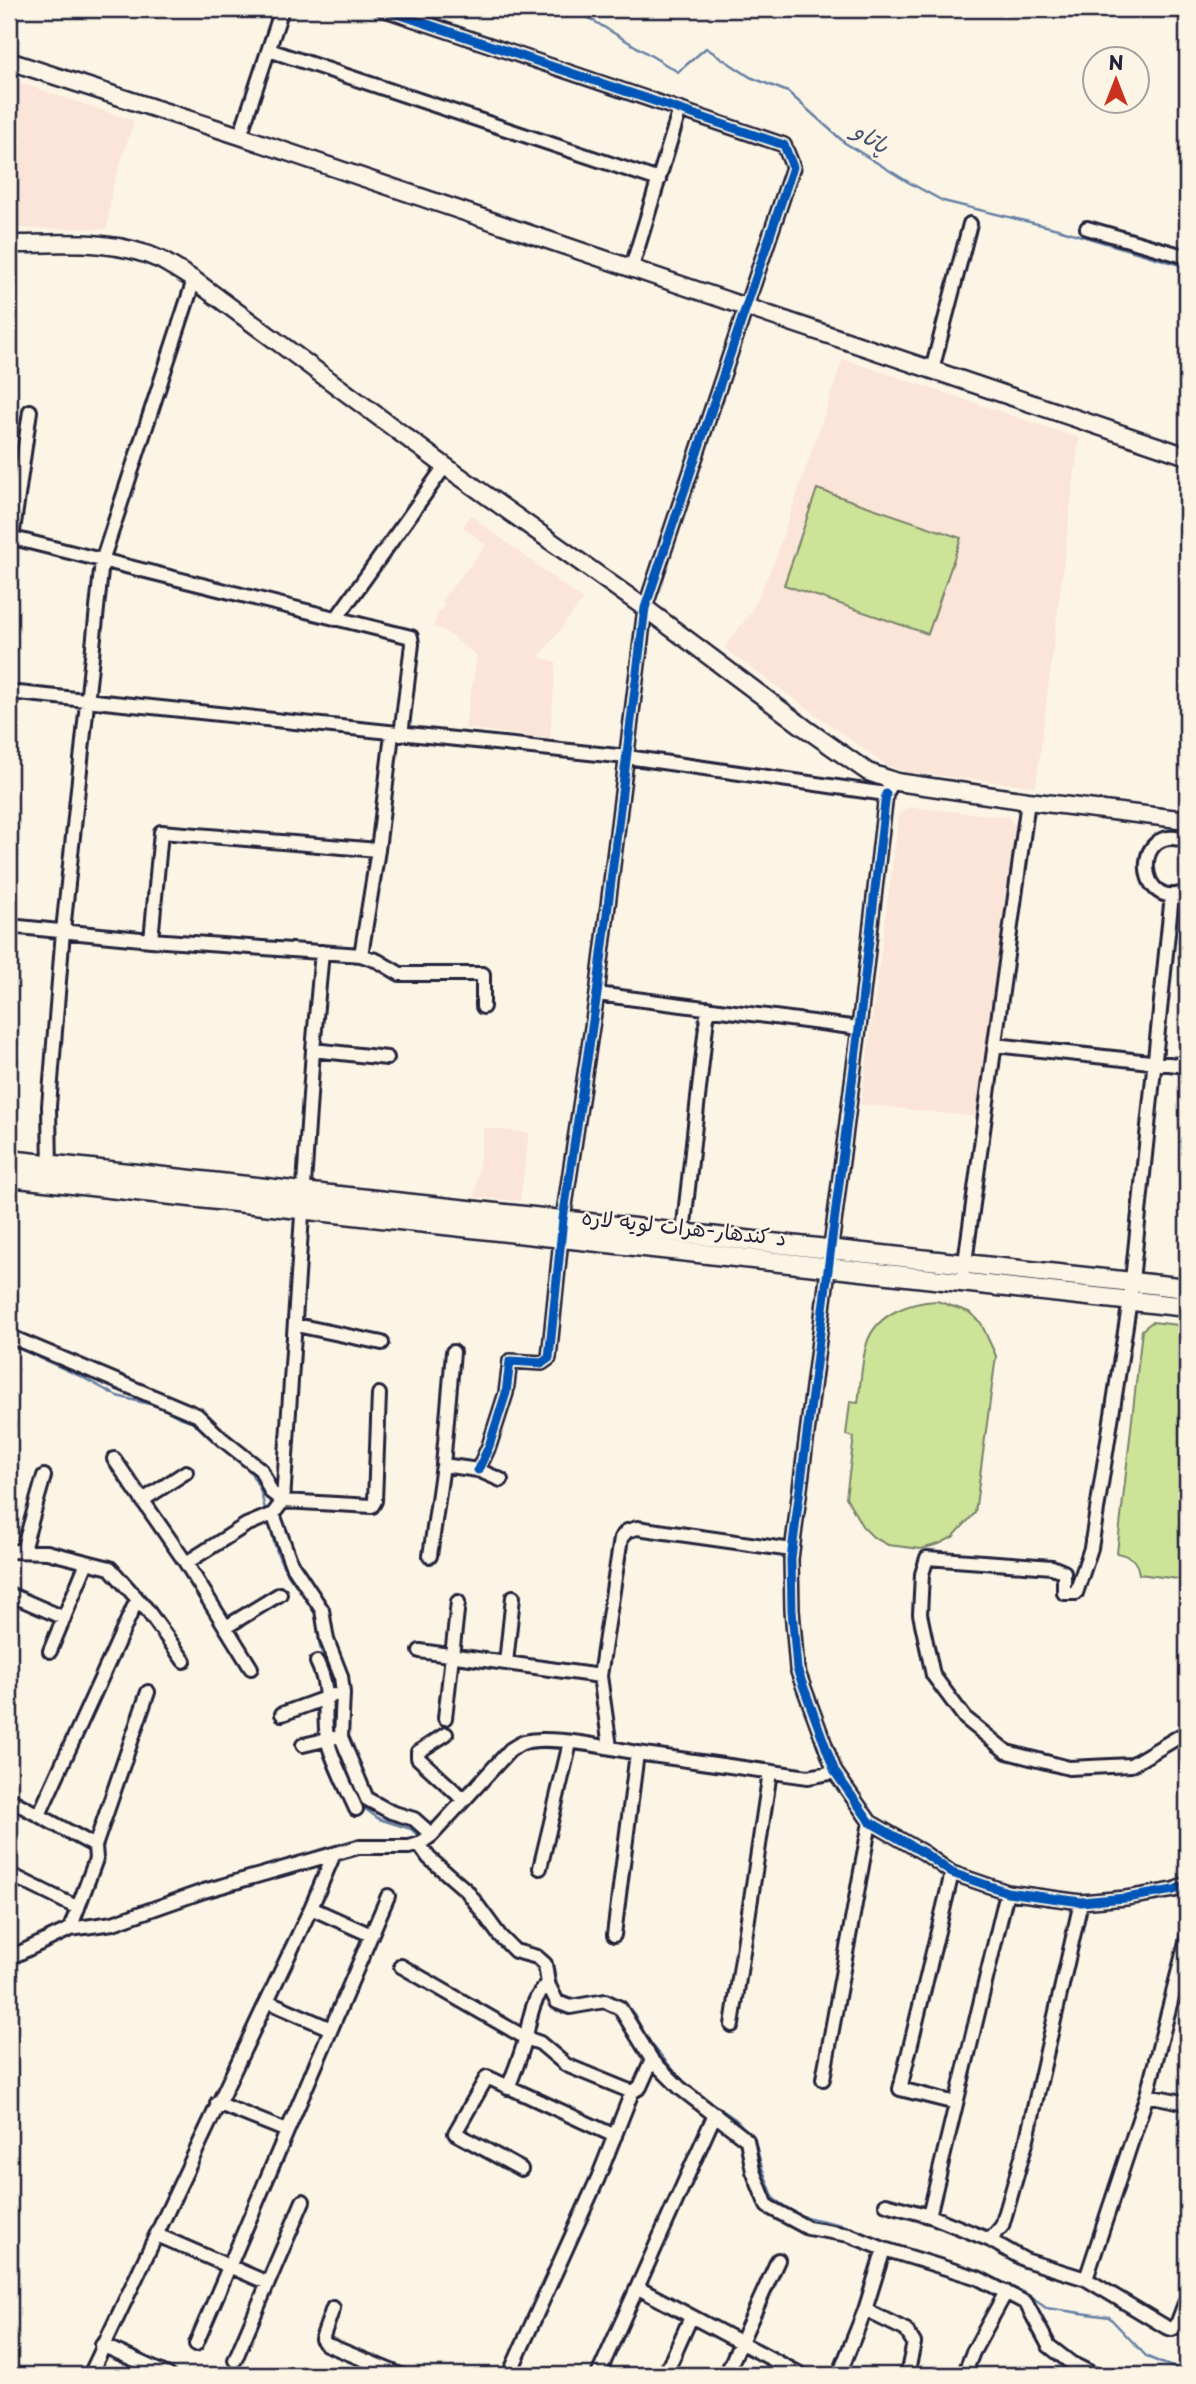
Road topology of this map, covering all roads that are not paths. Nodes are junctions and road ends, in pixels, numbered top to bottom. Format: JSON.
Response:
{"nodes":[{"id":1,"x":282,"y":9,"type":"edge"},
{"id":2,"x":383,"y":9,"type":"edge"},
{"id":3,"x":269,"y":50,"type":"junction"},
{"id":4,"x":9,"y":61,"type":"edge"},
{"id":5,"x":680,"y":109,"type":"junction"},
{"id":6,"x":240,"y":136,"type":"junction"},
{"id":7,"x":659,"y":180,"type":"junction"},
{"id":8,"x":970,"y":224,"type":"dead end"},
{"id":9,"x":1087,"y":228,"type":"dead end"},
{"id":10,"x":9,"y":244,"type":"edge"},
{"id":11,"x":1187,"y":257,"type":"edge"},
{"id":12,"x":631,"y":270,"type":"junction"},
{"id":13,"x":194,"y":280,"type":"junction"},
{"id":14,"x":747,"y":308,"type":"junction"},
{"id":15,"x":932,"y":370,"type":"junction"},
{"id":16,"x":30,"y":411,"type":"dead end"},
{"id":17,"x":1187,"y":456,"type":"edge"},
{"id":18,"x":446,"y":466,"type":"junction"},
{"id":19,"x":10,"y":538,"type":"edge"},
{"id":20,"x":102,"y":561,"type":"junction"},
{"id":21,"x":645,"y":608,"type":"junction"},
{"id":22,"x":336,"y":619,"type":"junction"},
{"id":23,"x":9,"y":692,"type":"edge"},
{"id":24,"x":86,"y":700,"type":"junction"},
{"id":25,"x":396,"y":734,"type":"junction"},
{"id":26,"x":627,"y":757,"type":"junction"},
{"id":27,"x":890,"y":787,"type":"junction"},
{"id":28,"x":1028,"y":801,"type":"junction"},
{"id":29,"x":1183,"y":819,"type":"edge"},
{"id":30,"x":1182,"y":840,"type":"edge"},
{"id":31,"x":378,"y":850,"type":"junction"},
{"id":32,"x":1187,"y":891,"type":"edge"},
{"id":33,"x":1172,"y":895,"type":"junction"},
{"id":34,"x":9,"y":926,"type":"edge"},
{"id":35,"x":63,"y":931,"type":"junction"},
{"id":36,"x":151,"y":940,"type":"junction"},
{"id":37,"x":322,"y":952,"type":"junction"},
{"id":38,"x":361,"y":955,"type":"junction"},
{"id":39,"x":597,"y":993,"type":"junction"},
{"id":40,"x":483,"y":1007,"type":"dead end"},
{"id":41,"x":708,"y":1008,"type":"junction"},
{"id":42,"x":859,"y":1028,"type":"junction"},
{"id":43,"x":995,"y":1045,"type":"junction"},
{"id":44,"x":313,"y":1049,"type":"junction"},
{"id":45,"x":387,"y":1058,"type":"dead end"},
{"id":46,"x":1154,"y":1062,"type":"junction"},
{"id":47,"x":1187,"y":1066,"type":"edge"},
{"id":48,"x":9,"y":1160,"type":"edge"},
{"id":49,"x":50,"y":1173,"type":"junction"},
{"id":50,"x":9,"y":1177,"type":"edge"},
{"id":51,"x":304,"y":1200,"type":"junction"},
{"id":52,"x":562,"y":1229,"type":"junction"},
{"id":53,"x":684,"y":1233,"type":"junction"},
{"id":54,"x":829,"y":1257,"type":"junction"},
{"id":55,"x":964,"y":1272,"type":"junction"},
{"id":56,"x":1187,"y":1288,"type":"edge"},
{"id":57,"x":1131,"y":1291,"type":"junction"},
{"id":58,"x":1187,"y":1307,"type":"edge"},
{"id":59,"x":296,"y":1325,"type":"junction"},
{"id":60,"x":9,"y":1336,"type":"edge"},
{"id":61,"x":382,"y":1343,"type":"dead end"},
{"id":62,"x":453,"y":1352,"type":"dead end"},
{"id":63,"x":379,"y":1394,"type":"dead end"},
{"id":64,"x":114,"y":1459,"type":"dead end"},
{"id":65,"x":443,"y":1465,"type":"junction"},
{"id":66,"x":478,"y":1470,"type":"junction"},
{"id":67,"x":186,"y":1472,"type":"dead end"},
{"id":68,"x":44,"y":1476,"type":"dead end"},
{"id":69,"x":501,"y":1480,"type":"dead end"},
{"id":70,"x":143,"y":1500,"type":"junction"},
{"id":71,"x":283,"y":1501,"type":"junction"},
{"id":72,"x":267,"y":1516,"type":"junction"},
{"id":73,"x":23,"y":1550,"type":"junction"},
{"id":74,"x":792,"y":1550,"type":"junction"},
{"id":75,"x":9,"y":1551,"type":"edge"},
{"id":76,"x":430,"y":1556,"type":"dead end"},
{"id":77,"x":186,"y":1563,"type":"junction"},
{"id":78,"x":85,"y":1567,"type":"dead end"},
{"id":79,"x":9,"y":1594,"type":"edge"},
{"id":80,"x":280,"y":1594,"type":"dead end"},
{"id":81,"x":513,"y":1597,"type":"dead end"},
{"id":82,"x":458,"y":1602,"type":"dead end"},
{"id":83,"x":142,"y":1604,"type":"junction"},
{"id":84,"x":64,"y":1618,"type":"junction"},
{"id":85,"x":226,"y":1627,"type":"junction"},
{"id":86,"x":50,"y":1651,"type":"dead end"},
{"id":87,"x":420,"y":1651,"type":"dead end"},
{"id":88,"x":453,"y":1656,"type":"junction"},
{"id":89,"x":184,"y":1661,"type":"dead end"},
{"id":90,"x":317,"y":1662,"type":"dead end"},
{"id":91,"x":506,"y":1663,"type":"junction"},
{"id":92,"x":251,"y":1668,"type":"dead end"},
{"id":93,"x":600,"y":1675,"type":"junction"},
{"id":94,"x":148,"y":1692,"type":"dead end"},
{"id":95,"x":344,"y":1693,"type":"junction"},
{"id":96,"x":327,"y":1696,"type":"junction"},
{"id":97,"x":282,"y":1714,"type":"dead end"},
{"id":98,"x":445,"y":1717,"type":"dead end"},
{"id":99,"x":1187,"y":1732,"type":"edge"},
{"id":100,"x":446,"y":1734,"type":"dead end"},
{"id":101,"x":341,"y":1737,"type":"junction"},
{"id":102,"x":327,"y":1738,"type":"junction"},
{"id":103,"x":570,"y":1743,"type":"junction"},
{"id":104,"x":303,"y":1745,"type":"dead end"},
{"id":105,"x":610,"y":1747,"type":"junction"},
{"id":106,"x":637,"y":1753,"type":"junction"},
{"id":107,"x":770,"y":1772,"type":"junction"},
{"id":108,"x":835,"y":1772,"type":"junction"},
{"id":109,"x":9,"y":1799,"type":"edge"},
{"id":110,"x":464,"y":1800,"type":"junction"},
{"id":111,"x":356,"y":1809,"type":"dead end"},
{"id":112,"x":38,"y":1815,"type":"junction"},
{"id":113,"x":870,"y":1822,"type":"junction"},
{"id":114,"x":425,"y":1840,"type":"junction"},
{"id":115,"x":95,"y":1846,"type":"junction"},
{"id":116,"x":334,"y":1854,"type":"junction"},
{"id":117,"x":540,"y":1868,"type":"dead end"},
{"id":118,"x":952,"y":1873,"type":"junction"},
{"id":119,"x":9,"y":1874,"type":"edge"},
{"id":120,"x":1187,"y":1884,"type":"edge"},
{"id":121,"x":1007,"y":1892,"type":"junction"},
{"id":122,"x":388,"y":1896,"type":"dead end"},
{"id":123,"x":1081,"y":1902,"type":"junction"},
{"id":124,"x":78,"y":1908,"type":"junction"},
{"id":125,"x":311,"y":1908,"type":"junction"},
{"id":126,"x":70,"y":1929,"type":"junction"},
{"id":127,"x":371,"y":1935,"type":"junction"},
{"id":128,"x":614,"y":1935,"type":"dead end"},
{"id":129,"x":1187,"y":1938,"type":"edge"},
{"id":130,"x":9,"y":1958,"type":"edge"},
{"id":131,"x":401,"y":1966,"type":"dead end"},
{"id":132,"x":548,"y":1984,"type":"junction"},
{"id":133,"x":267,"y":2001,"type":"junction"},
{"id":134,"x":732,"y":2025,"type":"dead end"},
{"id":135,"x":331,"y":2029,"type":"junction"},
{"id":136,"x":526,"y":2038,"type":"junction"},
{"id":137,"x":652,"y":2060,"type":"junction"},
{"id":138,"x":823,"y":2079,"type":"dead end"},
{"id":139,"x":508,"y":2088,"type":"junction"},
{"id":140,"x":632,"y":2092,"type":"junction"},
{"id":141,"x":1147,"y":2095,"type":"junction"},
{"id":142,"x":217,"y":2103,"type":"junction"},
{"id":143,"x":956,"y":2103,"type":"junction"},
{"id":144,"x":1187,"y":2103,"type":"edge"},
{"id":145,"x":715,"y":2114,"type":"junction"},
{"id":146,"x":287,"y":2131,"type":"junction"},
{"id":147,"x":615,"y":2137,"type":"junction"},
{"id":148,"x":521,"y":2169,"type":"dead end"},
{"id":149,"x":303,"y":2201,"type":"dead end"},
{"id":150,"x":887,"y":2204,"type":"dead end"},
{"id":151,"x":929,"y":2216,"type":"junction"},
{"id":152,"x":157,"y":2235,"type":"junction"},
{"id":153,"x":990,"y":2241,"type":"junction"},
{"id":154,"x":884,"y":2249,"type":"junction"},
{"id":155,"x":778,"y":2260,"type":"dead end"},
{"id":156,"x":229,"y":2266,"type":"junction"},
{"id":157,"x":1086,"y":2279,"type":"junction"},
{"id":158,"x":268,"y":2283,"type":"junction"},
{"id":159,"x":638,"y":2288,"type":"junction"},
{"id":160,"x":1006,"y":2292,"type":"junction"},
{"id":161,"x":1187,"y":2298,"type":"edge"},
{"id":162,"x":333,"y":2308,"type":"dead end"},
{"id":163,"x":865,"y":2311,"type":"junction"},
{"id":164,"x":691,"y":2317,"type":"junction"},
{"id":165,"x":741,"y":2343,"type":"junction"},
{"id":166,"x":196,"y":2344,"type":"dead end"},
{"id":167,"x":102,"y":2345,"type":"junction"},
{"id":168,"x":235,"y":2360,"type":"dead end"},
{"id":169,"x":1069,"y":2369,"type":"edge"},
{"id":170,"x":90,"y":2375,"type":"edge"},
{"id":171,"x":168,"y":2375,"type":"edge"},
{"id":172,"x":401,"y":2375,"type":"edge"},
{"id":173,"x":509,"y":2375,"type":"edge"},
{"id":174,"x":598,"y":2375,"type":"edge"},
{"id":175,"x":665,"y":2375,"type":"edge"},
{"id":176,"x":726,"y":2375,"type":"edge"},
{"id":177,"x":803,"y":2375,"type":"edge"},
{"id":178,"x":839,"y":2375,"type":"edge"},
{"id":179,"x":907,"y":2375,"type":"edge"},
{"id":180,"x":964,"y":2375,"type":"edge"},
{"id":181,"x":1095,"y":2375,"type":"edge"}],
"edges":[{"from":1,"to":3,"type":"street"},
{"from":2,"to":5,"type":"street"},
{"from":3,"to":6,"type":"street"},
{"from":3,"to":7,"type":"street"},
{"from":4,"to":6,"type":"main road"},
{"from":5,"to":7,"type":"street"},
{"from":5,"to":14,"type":"street"},
{"from":6,"to":12,"type":"main road"},
{"from":7,"to":12,"type":"street"},
{"from":8,"to":15,"type":"street"},
{"from":9,"to":11,"type":"street"},
{"from":10,"to":13,"type":"main road"},
{"from":12,"to":14,"type":"main road"},
{"from":13,"to":18,"type":"main road"},
{"from":13,"to":20,"type":"street"},
{"from":14,"to":15,"type":"main road"},
{"from":14,"to":21,"type":"street"},
{"from":15,"to":17,"type":"main road"},
{"from":16,"to":19,"type":"street"},
{"from":18,"to":21,"type":"main road"},
{"from":18,"to":22,"type":"street"},
{"from":19,"to":20,"type":"street"},
{"from":20,"to":22,"type":"street"},
{"from":20,"to":24,"type":"street"},
{"from":21,"to":26,"type":"street"},
{"from":21,"to":27,"type":"main road"},
{"from":22,"to":25,"type":"street"},
{"from":23,"to":24,"type":"street"},
{"from":24,"to":25,"type":"street"},
{"from":24,"to":35,"type":"street"},
{"from":25,"to":26,"type":"street"},
{"from":25,"to":31,"type":"street"},
{"from":26,"to":27,"type":"street"},
{"from":26,"to":39,"type":"street"},
{"from":27,"to":28,"type":"main road"},
{"from":27,"to":42,"type":"street"},
{"from":28,"to":29,"type":"main road"},
{"from":28,"to":43,"type":"street"},
{"from":29,"to":30,"type":"street"},
{"from":30,"to":33,"type":"street"},
{"from":31,"to":36,"type":"street"},
{"from":31,"to":38,"type":"street"},
{"from":32,"to":33,"type":"street"},
{"from":33,"to":46,"type":"street"},
{"from":34,"to":35,"type":"street"},
{"from":35,"to":36,"type":"street"},
{"from":35,"to":49,"type":"street"},
{"from":36,"to":37,"type":"street"},
{"from":37,"to":38,"type":"street"},
{"from":37,"to":44,"type":"street"},
{"from":38,"to":40,"type":"street"},
{"from":39,"to":41,"type":"street"},
{"from":39,"to":52,"type":"street"},
{"from":41,"to":42,"type":"street"},
{"from":41,"to":53,"type":"street"},
{"from":42,"to":54,"type":"street"},
{"from":43,"to":46,"type":"street"},
{"from":43,"to":55,"type":"street"},
{"from":44,"to":45,"type":"street"},
{"from":44,"to":51,"type":"street"},
{"from":46,"to":47,"type":"street"},
{"from":46,"to":57,"type":"street"},
{"from":48,"to":49,"type":"highway","name":"د کندهار-هرات لويه لاره"},
{"from":49,"to":50,"type":"highway","name":"د کندهار-هرات لويه لاره"},
{"from":49,"to":51,"type":"highway","name":"د کندهار-هرات لويه لاره"},
{"from":51,"to":52,"type":"highway","name":"د کندهار-هرات لويه لاره"},
{"from":51,"to":59,"type":"street"},
{"from":52,"to":53,"type":"highway","name":"د کندهار-هرات لويه لاره"},
{"from":52,"to":54,"type":"highway","name":"د کندهار-هرات لويه لاره"},
{"from":52,"to":66,"type":"street"},
{"from":53,"to":54,"type":"highway","name":"د کندهار-هرات لويه لاره"},
{"from":54,"to":55,"type":"highway","name":"د کندهار-هرات لويه لاره"},
{"from":54,"to":74,"type":"street"},
{"from":55,"to":57,"type":"highway","name":"د کندهار-هرات لويه لاره"},
{"from":56,"to":57,"type":"highway","name":"د کندهار-هرات لويه لاره"},
{"from":57,"to":58,"type":"highway","name":"د کندهار-هرات لويه لاره"},
{"from":57,"to":99,"type":"street"},
{"from":59,"to":61,"type":"street"},
{"from":59,"to":71,"type":"street"},
{"from":60,"to":71,"type":"street"},
{"from":62,"to":65,"type":"street"},
{"from":63,"to":71,"type":"street"},
{"from":64,"to":70,"type":"street"},
{"from":65,"to":66,"type":"street"},
{"from":65,"to":76,"type":"street"},
{"from":66,"to":69,"type":"street"},
{"from":67,"to":70,"type":"street"},
{"from":68,"to":73,"type":"street"},
{"from":70,"to":77,"type":"street"},
{"from":71,"to":72,"type":"street"},
{"from":72,"to":77,"type":"street"},
{"from":72,"to":95,"type":"street"},
{"from":73,"to":75,"type":"street"},
{"from":73,"to":83,"type":"street"},
{"from":74,"to":93,"type":"street"},
{"from":74,"to":108,"type":"street"},
{"from":77,"to":85,"type":"street"},
{"from":78,"to":84,"type":"street"},
{"from":79,"to":84,"type":"street"},
{"from":80,"to":85,"type":"street"},
{"from":81,"to":91,"type":"street"},
{"from":82,"to":88,"type":"street"},
{"from":83,"to":89,"type":"street"},
{"from":83,"to":112,"type":"street"},
{"from":84,"to":86,"type":"street"},
{"from":85,"to":92,"type":"street"},
{"from":87,"to":88,"type":"street"},
{"from":88,"to":91,"type":"street"},
{"from":88,"to":98,"type":"street"},
{"from":90,"to":96,"type":"street"},
{"from":91,"to":93,"type":"street"},
{"from":93,"to":105,"type":"street"},
{"from":94,"to":115,"type":"street"},
{"from":95,"to":96,"type":"street"},
{"from":95,"to":101,"type":"street"},
{"from":96,"to":97,"type":"street"},
{"from":96,"to":102,"type":"street"},
{"from":100,"to":110,"type":"street"},
{"from":101,"to":102,"type":"street"},
{"from":101,"to":114,"type":"street"},
{"from":102,"to":104,"type":"street"},
{"from":102,"to":111,"type":"street"},
{"from":103,"to":105,"type":"street"},
{"from":103,"to":110,"type":"street"},
{"from":103,"to":117,"type":"street"},
{"from":105,"to":106,"type":"street"},
{"from":106,"to":107,"type":"street"},
{"from":106,"to":128,"type":"street"},
{"from":107,"to":108,"type":"street"},
{"from":107,"to":134,"type":"street"},
{"from":108,"to":113,"type":"street"},
{"from":109,"to":112,"type":"street"},
{"from":110,"to":114,"type":"street"},
{"from":112,"to":115,"type":"street"},
{"from":113,"to":118,"type":"street"},
{"from":113,"to":138,"type":"street"},
{"from":114,"to":116,"type":"street"},
{"from":114,"to":132,"type":"street"},
{"from":115,"to":124,"type":"street"},
{"from":116,"to":125,"type":"street"},
{"from":116,"to":126,"type":"street"},
{"from":118,"to":121,"type":"street"},
{"from":118,"to":143,"type":"street"},
{"from":119,"to":124,"type":"street"},
{"from":120,"to":123,"type":"street"},
{"from":121,"to":123,"type":"street"},
{"from":121,"to":143,"type":"street"},
{"from":122,"to":127,"type":"street"},
{"from":123,"to":153,"type":"street"},
{"from":124,"to":126,"type":"street"},
{"from":125,"to":127,"type":"street"},
{"from":125,"to":133,"type":"street"},
{"from":126,"to":130,"type":"street"},
{"from":127,"to":135,"type":"street"},
{"from":129,"to":141,"type":"street"},
{"from":131,"to":136,"type":"street"},
{"from":132,"to":136,"type":"street"},
{"from":132,"to":137,"type":"street"},
{"from":133,"to":135,"type":"street"},
{"from":133,"to":142,"type":"street"},
{"from":135,"to":146,"type":"street"},
{"from":136,"to":139,"type":"street"},
{"from":136,"to":140,"type":"street"},
{"from":137,"to":140,"type":"street"},
{"from":137,"to":145,"type":"street"},
{"from":139,"to":147,"type":"street"},
{"from":139,"to":148,"type":"street"},
{"from":140,"to":147,"type":"street"},
{"from":141,"to":144,"type":"street"},
{"from":141,"to":157,"type":"street"},
{"from":142,"to":146,"type":"street"},
{"from":142,"to":152,"type":"street"},
{"from":143,"to":151,"type":"street"},
{"from":145,"to":154,"type":"street"},
{"from":145,"to":159,"type":"street"},
{"from":146,"to":156,"type":"street"},
{"from":147,"to":173,"type":"street"},
{"from":149,"to":158,"type":"street"},
{"from":150,"to":151,"type":"street"},
{"from":151,"to":153,"type":"street"},
{"from":152,"to":156,"type":"street"},
{"from":152,"to":167,"type":"street"},
{"from":153,"to":157,"type":"street"},
{"from":154,"to":160,"type":"street"},
{"from":154,"to":163,"type":"street"},
{"from":155,"to":165,"type":"street"},
{"from":156,"to":158,"type":"street"},
{"from":156,"to":166,"type":"street"},
{"from":157,"to":161,"type":"street"},
{"from":158,"to":168,"type":"street"},
{"from":159,"to":164,"type":"street"},
{"from":159,"to":174,"type":"street"},
{"from":160,"to":169,"type":"street"},
{"from":160,"to":180,"type":"street"},
{"from":162,"to":172,"type":"street"},
{"from":163,"to":178,"type":"street"},
{"from":163,"to":179,"type":"street"},
{"from":164,"to":165,"type":"street"},
{"from":164,"to":175,"type":"street"},
{"from":165,"to":176,"type":"street"},
{"from":165,"to":177,"type":"street"},
{"from":167,"to":170,"type":"street"},
{"from":167,"to":171,"type":"street"},
{"from":169,"to":181,"type":"street"}]}
